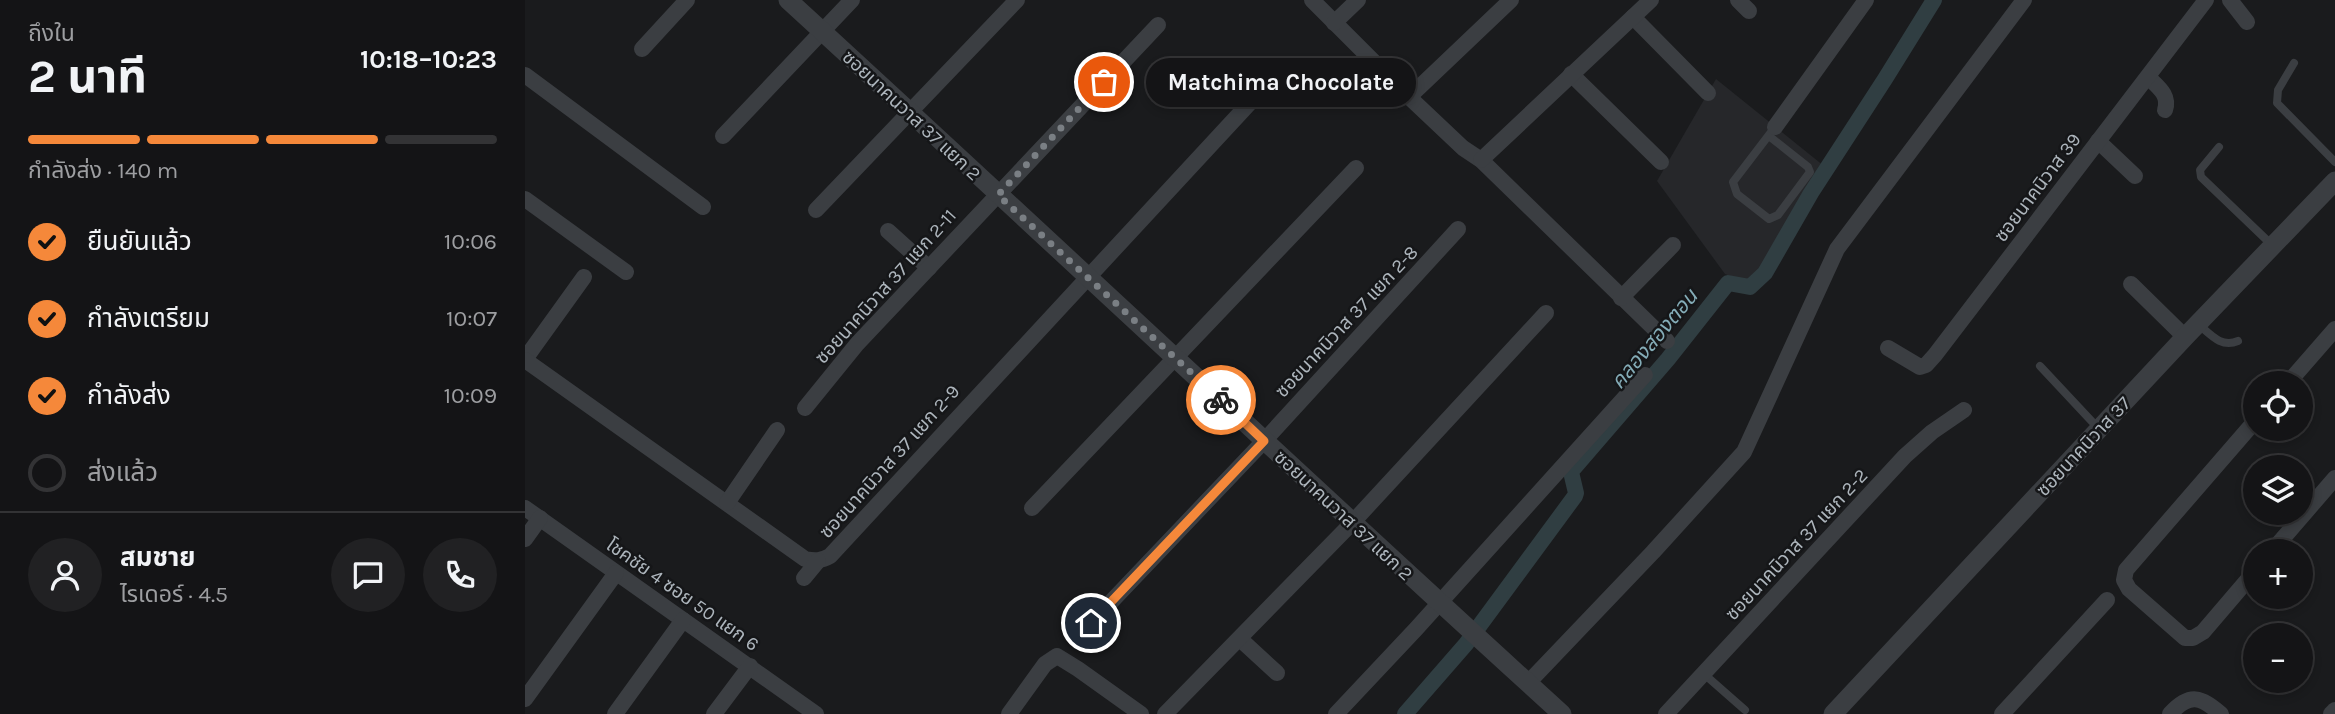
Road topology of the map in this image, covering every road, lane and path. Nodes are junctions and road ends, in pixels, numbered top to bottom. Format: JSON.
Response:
{"nodes":[{"id":1,"x":688,"y":0,"type":"edge"},
{"id":2,"x":788,"y":0,"type":"edge"},
{"id":3,"x":852,"y":0,"type":"edge"},
{"id":4,"x":1017,"y":0,"type":"edge"},
{"id":5,"x":1312,"y":0,"type":"edge"},
{"id":6,"x":1358,"y":0,"type":"edge"},
{"id":7,"x":1511,"y":0,"type":"edge"},
{"id":8,"x":1651,"y":0,"type":"edge"},
{"id":9,"x":1866,"y":0,"type":"edge"},
{"id":10,"x":2024,"y":0,"type":"edge"},
{"id":11,"x":2206,"y":0,"type":"edge"},
{"id":12,"x":2230,"y":0,"type":"edge"},
{"id":13,"x":1633,"y":17,"type":"junction"},
{"id":14,"x":2247,"y":22,"type":"dead end"},
{"id":15,"x":1334,"y":23,"type":"junction"},
{"id":16,"x":1158,"y":25,"type":"dead end"},
{"id":17,"x":822,"y":31,"type":"junction"},
{"id":18,"x":642,"y":49,"type":"dead end"},
{"id":19,"x":2294,"y":63,"type":"dead end"},
{"id":20,"x":1571,"y":74,"type":"junction"},
{"id":21,"x":525,"y":75,"type":"edge"},
{"id":22,"x":2148,"y":77,"type":"junction"},
{"id":23,"x":1282,"y":87,"type":"dead end"},
{"id":24,"x":1708,"y":93,"type":"dead end"},
{"id":25,"x":1409,"y":97,"type":"junction"},
{"id":26,"x":2165,"y":110,"type":"dead end"},
{"id":27,"x":909,"y":114,"type":"junction"},
{"id":28,"x":1772,"y":132,"type":"junction"},
{"id":29,"x":723,"y":136,"type":"dead end"},
{"id":30,"x":2098,"y":141,"type":"junction"},
{"id":31,"x":2220,"y":147,"type":"dead end"},
{"id":32,"x":1481,"y":160,"type":"junction"},
{"id":33,"x":1661,"y":162,"type":"dead end"},
{"id":34,"x":2335,"y":162,"type":"edge"},
{"id":35,"x":1356,"y":168,"type":"dead end"},
{"id":36,"x":2135,"y":176,"type":"dead end"},
{"id":37,"x":2335,"y":181,"type":"edge"},
{"id":38,"x":998,"y":195,"type":"junction"},
{"id":39,"x":525,"y":199,"type":"edge"},
{"id":40,"x":703,"y":207,"type":"dead end"},
{"id":41,"x":816,"y":210,"type":"dead end"},
{"id":42,"x":1458,"y":229,"type":"dead end"},
{"id":43,"x":888,"y":232,"type":"dead end"},
{"id":44,"x":1673,"y":245,"type":"dead end"},
{"id":45,"x":2273,"y":246,"type":"junction"},
{"id":46,"x":929,"y":268,"type":"junction"},
{"id":47,"x":625,"y":272,"type":"dead end"},
{"id":48,"x":1087,"y":276,"type":"junction"},
{"id":49,"x":584,"y":277,"type":"dead end"},
{"id":50,"x":2131,"y":284,"type":"dead end"},
{"id":51,"x":1621,"y":298,"type":"junction"},
{"id":52,"x":1546,"y":313,"type":"dead end"},
{"id":53,"x":2335,"y":328,"type":"edge"},
{"id":54,"x":2191,"y":331,"type":"junction"},
{"id":55,"x":1667,"y":341,"type":"dead end"},
{"id":56,"x":2238,"y":341,"type":"dead end"},
{"id":57,"x":1888,"y":348,"type":"dead end"},
{"id":58,"x":1177,"y":358,"type":"junction"},
{"id":59,"x":525,"y":360,"type":"edge"},
{"id":60,"x":2040,"y":366,"type":"dead end"},
{"id":61,"x":2298,"y":371,"type":"edge"},
{"id":62,"x":1645,"y":375,"type":"dead end"},
{"id":63,"x":805,"y":408,"type":"dead end"},
{"id":64,"x":1964,"y":410,"type":"dead end"},
{"id":65,"x":2099,"y":429,"type":"junction"},
{"id":66,"x":777,"y":430,"type":"dead end"},
{"id":67,"x":2243,"y":435,"type":"edge"},
{"id":68,"x":1264,"y":441,"type":"junction"},
{"id":69,"x":2335,"y":478,"type":"edge"},
{"id":70,"x":727,"y":503,"type":"junction"},
{"id":71,"x":525,"y":508,"type":"edge"},
{"id":72,"x":1032,"y":508,"type":"dead end"},
{"id":73,"x":540,"y":519,"type":"junction"},
{"id":74,"x":1352,"y":523,"type":"junction"},
{"id":75,"x":525,"y":539,"type":"edge"},
{"id":76,"x":2282,"y":539,"type":"edge"},
{"id":77,"x":818,"y":561,"type":"junction"},
{"id":78,"x":616,"y":573,"type":"junction"},
{"id":79,"x":804,"y":578,"type":"dead end"},
{"id":80,"x":2243,"y":585,"type":"edge"},
{"id":81,"x":2107,"y":600,"type":"dead end"},
{"id":82,"x":1439,"y":603,"type":"junction"},
{"id":83,"x":683,"y":620,"type":"junction"},
{"id":84,"x":1091,"y":623,"type":"dead end"},
{"id":85,"x":1240,"y":639,"type":"junction"},
{"id":86,"x":750,"y":666,"type":"junction"},
{"id":87,"x":1277,"y":673,"type":"dead end"},
{"id":88,"x":1704,"y":674,"type":"junction"},
{"id":89,"x":1528,"y":683,"type":"junction"},
{"id":90,"x":525,"y":699,"type":"edge"},
{"id":91,"x":1745,"y":710,"type":"dead end"},
{"id":92,"x":2335,"y":710,"type":"edge"},
{"id":93,"x":615,"y":714,"type":"edge"},
{"id":94,"x":714,"y":714,"type":"edge"},
{"id":95,"x":817,"y":714,"type":"edge"},
{"id":96,"x":1009,"y":714,"type":"edge"},
{"id":97,"x":1141,"y":714,"type":"edge"},
{"id":98,"x":1165,"y":714,"type":"edge"},
{"id":99,"x":1336,"y":714,"type":"edge"},
{"id":100,"x":1562,"y":714,"type":"edge"},
{"id":101,"x":1666,"y":714,"type":"edge"},
{"id":102,"x":1833,"y":714,"type":"edge"},
{"id":103,"x":2002,"y":714,"type":"edge"},
{"id":104,"x":2170,"y":714,"type":"edge"},
{"id":105,"x":2221,"y":714,"type":"edge"},
{"id":106,"x":2331,"y":714,"type":"edge"}],
"edges":[{"from":1,"to":18,"type":"street"},
{"from":2,"to":17,"type":"street","name":"ซอยนาคนวาส 37 แยก 2"},
{"from":3,"to":17,"type":"street"},
{"from":4,"to":27,"type":"street"},
{"from":5,"to":15,"type":"street"},
{"from":6,"to":15,"type":"street"},
{"from":7,"to":25,"type":"street"},
{"from":8,"to":13,"type":"street"},
{"from":9,"to":28,"type":"street"},
{"from":10,"to":89,"type":"street"},
{"from":11,"to":22,"type":"street","name":"ซอยนาคนิวาส 39"},
{"from":12,"to":14,"type":"street"},
{"from":13,"to":20,"type":"street"},
{"from":13,"to":24,"type":"street"},
{"from":15,"to":25,"type":"street"},
{"from":16,"to":38,"type":"street","name":"ซอยนาคนิวาส 37 แยก 2-11"},
{"from":17,"to":27,"type":"street","name":"ซอยนาคนวาส 37 แยก 2"},
{"from":17,"to":29,"type":"street"},
{"from":19,"to":34,"type":"lane"},
{"from":20,"to":32,"type":"street"},
{"from":20,"to":33,"type":"street"},
{"from":21,"to":40,"type":"street"},
{"from":22,"to":26,"type":"street"},
{"from":22,"to":30,"type":"street","name":"ซอยนาคนิวาส 39"},
{"from":23,"to":48,"type":"street","name":"ซอยนาคนิวาส 37 แยก 2-9"},
{"from":25,"to":32,"type":"street"},
{"from":27,"to":38,"type":"street","name":"ซอยนาคนวาส 37 แยก 2"},
{"from":27,"to":41,"type":"street"},
{"from":28,"to":28,"type":"lane"},
{"from":30,"to":36,"type":"street"},
{"from":30,"to":57,"type":"street","name":"ซอยนาคนิวาส 39"},
{"from":31,"to":45,"type":"lane"},
{"from":32,"to":51,"type":"street"},
{"from":35,"to":58,"type":"street"},
{"from":37,"to":45,"type":"street","name":"ซอยนาคนิวาส 37"},
{"from":38,"to":46,"type":"street","name":"ซอยนาคนิวาส 37 แยก 2-11"},
{"from":38,"to":48,"type":"street","name":"ซอยนาคนวาส 37 แยก 2"},
{"from":39,"to":47,"type":"street"},
{"from":42,"to":68,"type":"street","name":"ซอยนาคนิวาส 37 แยก 2-8"},
{"from":43,"to":46,"type":"street"},
{"from":44,"to":51,"type":"street"},
{"from":45,"to":54,"type":"street","name":"ซอยนาคนิวาส 37"},
{"from":46,"to":63,"type":"street","name":"ซอยนาคนิวาส 37 แยก 2-11"},
{"from":48,"to":58,"type":"street","name":"ซอยนาคนวาส 37 แยก 2"},
{"from":48,"to":77,"type":"street","name":"ซอยนาคนิวาส 37 แยก 2-9"},
{"from":49,"to":59,"type":"street"},
{"from":50,"to":54,"type":"street"},
{"from":51,"to":55,"type":"street"},
{"from":52,"to":74,"type":"street"},
{"from":53,"to":61,"type":"street"},
{"from":54,"to":56,"type":"lane"},
{"from":54,"to":65,"type":"street","name":"ซอยนาคนิวาส 37"},
{"from":58,"to":68,"type":"street","name":"ซอยนาคนวาส 37 แยก 2"},
{"from":58,"to":72,"type":"street"},
{"from":59,"to":70,"type":"street","name":"ซอยนาคนิวาส 37 แยก 2-9"},
{"from":60,"to":65,"type":"lane"},
{"from":62,"to":82,"type":"street"},
{"from":64,"to":88,"type":"street","name":"ซอยนาคนิวาส 37 แยก 2-2"},
{"from":65,"to":102,"type":"street","name":"ซอยนาคนิวาส 37"},
{"from":66,"to":70,"type":"street"},
{"from":67,"to":80,"type":"street"},
{"from":68,"to":74,"type":"street","name":"ซอยนาคนวาส 37 แยก 2"},
{"from":68,"to":84,"type":"street","name":"ซอยนาคนิวาส 37 แยก 2-8"},
{"from":69,"to":76,"type":"street"},
{"from":70,"to":77,"type":"street","name":"ซอยนาคนิวาส 37 แยก 2-9"},
{"from":71,"to":73,"type":"street","name":"โชคชัย 4 ซอย 50 แยก 6"},
{"from":73,"to":75,"type":"street"},
{"from":73,"to":78,"type":"street","name":"โชคชัย 4 ซอย 50 แยก 6"},
{"from":74,"to":82,"type":"street","name":"ซอยนาคนวาส 37 แยก 2"},
{"from":74,"to":85,"type":"street"},
{"from":77,"to":79,"type":"street"},
{"from":78,"to":83,"type":"street","name":"โชคชัย 4 ซอย 50 แยก 6"},
{"from":78,"to":90,"type":"street"},
{"from":81,"to":103,"type":"street"},
{"from":82,"to":89,"type":"street","name":"ซอยนาคนวาส 37 แยก 2"},
{"from":82,"to":99,"type":"street"},
{"from":83,"to":86,"type":"street","name":"โชคชัย 4 ซอย 50 แยก 6"},
{"from":83,"to":93,"type":"street"},
{"from":85,"to":87,"type":"street"},
{"from":85,"to":98,"type":"street"},
{"from":86,"to":94,"type":"street"},
{"from":86,"to":95,"type":"street","name":"โชคชัย 4 ซอย 50 แยก 6"},
{"from":88,"to":91,"type":"lane"},
{"from":88,"to":101,"type":"street","name":"ซอยนาคนิวาส 37 แยก 2-2"},
{"from":89,"to":100,"type":"street","name":"ซอยนาคนวาส 37 แยก 2"},
{"from":92,"to":106,"type":"street"},
{"from":96,"to":97,"type":"street"},
{"from":104,"to":105,"type":"street"}]}
